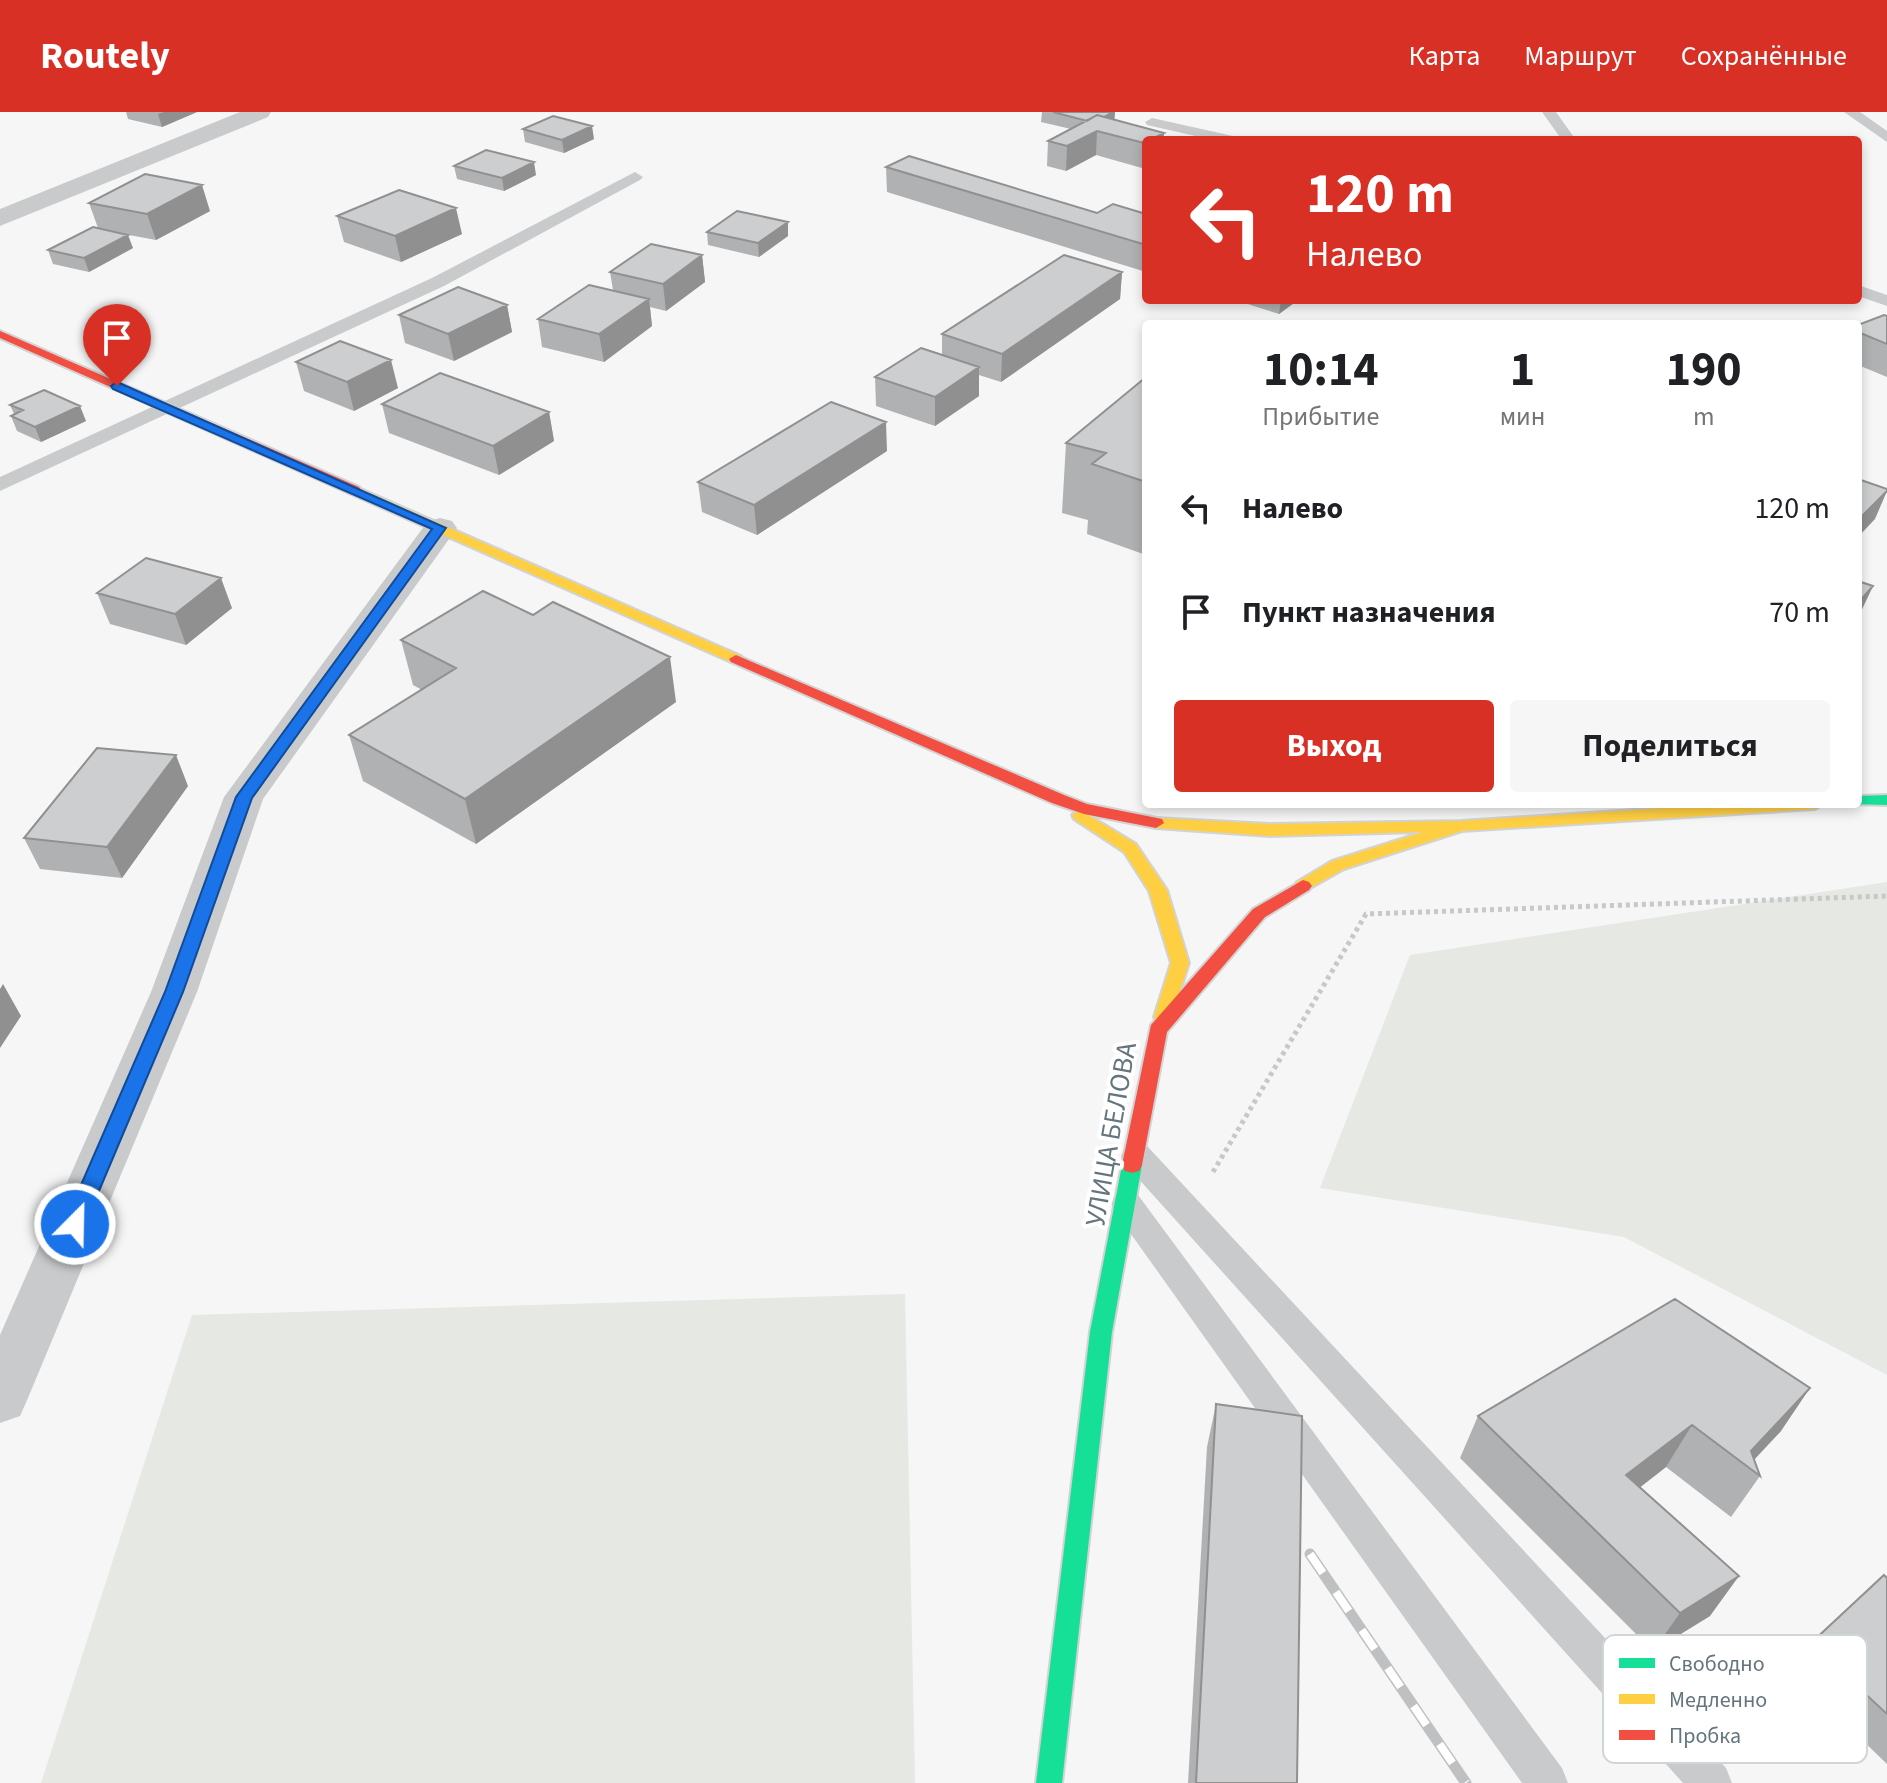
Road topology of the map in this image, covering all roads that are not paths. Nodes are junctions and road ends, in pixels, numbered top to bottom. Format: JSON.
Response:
{"nodes":[{"id":1,"x":260,"y":112,"type":"edge"},
{"id":2,"x":1549,"y":112,"type":"edge"},
{"id":3,"x":1851,"y":112,"type":"edge"},
{"id":4,"x":1152,"y":122,"type":"dead end"},
{"id":5,"x":1219,"y":123,"type":"dead end"},
{"id":6,"x":1216,"y":136,"type":"edge"},
{"id":7,"x":1228,"y":136,"type":"edge"},
{"id":8,"x":1566,"y":136,"type":"edge"},
{"id":9,"x":1887,"y":138,"type":"edge"},
{"id":10,"x":635,"y":177,"type":"dead end"},
{"id":11,"x":0,"y":218,"type":"edge"},
{"id":12,"x":1862,"y":292,"type":"edge"},
{"id":13,"x":1887,"y":301,"type":"edge"},
{"id":14,"x":0,"y":334,"type":"edge"},
{"id":15,"x":166,"y":408,"type":"junction"},
{"id":16,"x":0,"y":485,"type":"edge"},
{"id":17,"x":440,"y":528,"type":"junction"},
{"id":18,"x":1052,"y":796,"type":"junction"},
{"id":19,"x":1887,"y":800,"type":"edge"},
{"id":20,"x":1862,"y":801,"type":"edge"},
{"id":21,"x":1751,"y":808,"type":"edge"},
{"id":22,"x":1461,"y":826,"type":"junction"},
{"id":23,"x":1158,"y":1030,"type":"junction"},
{"id":24,"x":1137,"y":1156,"type":"junction"},
{"id":25,"x":1127,"y":1204,"type":"junction"},
{"id":26,"x":0,"y":1398,"type":"edge"},
{"id":27,"x":1603,"y":1665,"type":"edge"},
{"id":28,"x":1693,"y":1763,"type":"edge"},
{"id":29,"x":1049,"y":1783,"type":"edge"},
{"id":30,"x":1547,"y":1783,"type":"edge"},
{"id":31,"x":1711,"y":1783,"type":"edge"}],
"edges":[{"from":1,"to":11,"type":"street"},
{"from":2,"to":8,"type":"lane"},
{"from":3,"to":9,"type":"lane"},
{"from":4,"to":6,"type":"lane"},
{"from":5,"to":7,"type":"lane"},
{"from":10,"to":15,"type":"lane"},
{"from":12,"to":13,"type":"lane"},
{"from":14,"to":15,"type":"main road"},
{"from":15,"to":16,"type":"lane"},
{"from":15,"to":17,"type":"main road"},
{"from":17,"to":18,"type":"main road"},
{"from":17,"to":26,"type":"street"},
{"from":18,"to":22,"type":"main road"},
{"from":18,"to":23,"type":"main road"},
{"from":19,"to":20,"type":"main road"},
{"from":21,"to":22,"type":"main road","name":"УЛИЦА БЕЛОВА"},
{"from":22,"to":23,"type":"main road","name":"УЛИЦА БЕЛОВА"},
{"from":23,"to":24,"type":"main road","name":"УЛИЦА БЕЛОВА"},
{"from":24,"to":25,"type":"main road","name":"УЛИЦА БЕЛОВА"},
{"from":24,"to":27,"type":"lane"},
{"from":25,"to":29,"type":"main road","name":"УЛИЦА БЕЛОВА"},
{"from":25,"to":30,"type":"lane"},
{"from":28,"to":31,"type":"lane"}]}
